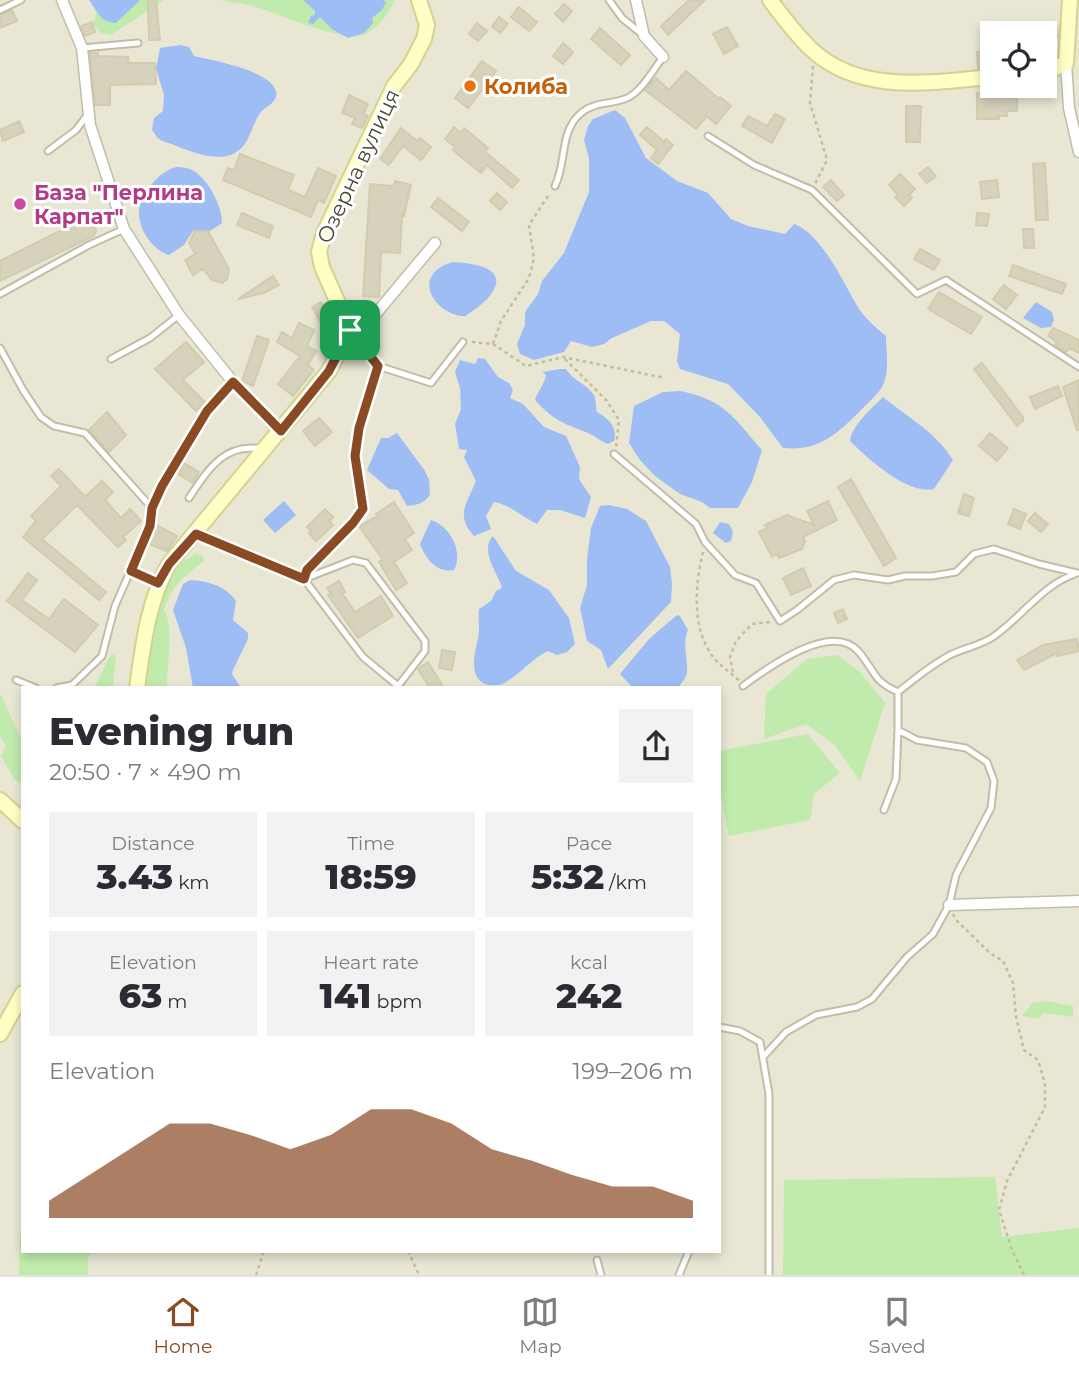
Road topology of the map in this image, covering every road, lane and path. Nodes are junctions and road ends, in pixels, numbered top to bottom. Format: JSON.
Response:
{"nodes":[{"id":1,"x":21,"y":0,"type":"edge"},
{"id":2,"x":62,"y":0,"type":"edge"},
{"id":3,"x":419,"y":0,"type":"edge"},
{"id":4,"x":609,"y":0,"type":"edge"},
{"id":5,"x":636,"y":0,"type":"edge"},
{"id":6,"x":770,"y":0,"type":"edge"},
{"id":7,"x":1070,"y":0,"type":"edge"},
{"id":8,"x":0,"y":10,"type":"edge"},
{"id":9,"x":644,"y":36,"type":"junction"},
{"id":10,"x":138,"y":43,"type":"dead end"},
{"id":11,"x":82,"y":48,"type":"junction"},
{"id":12,"x":813,"y":52,"type":"junction"},
{"id":13,"x":663,"y":57,"type":"joint"},
{"id":14,"x":1066,"y":63,"type":"junction"},
{"id":15,"x":1057,"y":68,"type":"edge"},
{"id":16,"x":980,"y":78,"type":"edge"},
{"id":17,"x":1074,"y":108,"type":"edge"},
{"id":18,"x":88,"y":114,"type":"junction"},
{"id":19,"x":708,"y":136,"type":"dead end"},
{"id":20,"x":48,"y":151,"type":"dead end"},
{"id":21,"x":1079,"y":152,"type":"edge"},
{"id":22,"x":555,"y":186,"type":"joint"},
{"id":23,"x":813,"y":190,"type":"junction"},
{"id":24,"x":124,"y":229,"type":"junction"},
{"id":25,"x":435,"y":243,"type":"dead end"},
{"id":26,"x":0,"y":294,"type":"edge"},
{"id":27,"x":179,"y":315,"type":"junction"},
{"id":28,"x":350,"y":330,"type":"junction"},
{"id":29,"x":463,"y":342,"type":"joint"},
{"id":30,"x":493,"y":344,"type":"junction"},
{"id":31,"x":0,"y":348,"type":"edge"},
{"id":32,"x":562,"y":357,"type":"junction"},
{"id":33,"x":111,"y":359,"type":"dead end"},
{"id":34,"x":378,"y":366,"type":"junction"},
{"id":35,"x":1079,"y":367,"type":"edge"},
{"id":36,"x":665,"y":378,"type":"dead end"},
{"id":37,"x":233,"y":382,"type":"junction"},
{"id":38,"x":281,"y":431,"type":"junction"},
{"id":39,"x":265,"y":450,"type":"junction"},
{"id":40,"x":614,"y":454,"type":"joint"},
{"id":41,"x":189,"y":498,"type":"dead end"},
{"id":42,"x":152,"y":508,"type":"junction"},
{"id":43,"x":196,"y":534,"type":"junction"},
{"id":44,"x":705,"y":542,"type":"junction"},
{"id":45,"x":131,"y":571,"type":"junction"},
{"id":46,"x":1078,"y":573,"type":"edge"},
{"id":47,"x":304,"y":579,"type":"junction"},
{"id":48,"x":158,"y":583,"type":"junction"},
{"id":49,"x":780,"y":621,"type":"junction"},
{"id":50,"x":733,"y":674,"type":"junction"},
{"id":51,"x":16,"y":680,"type":"dead end"},
{"id":52,"x":31,"y":686,"type":"edge"},
{"id":53,"x":67,"y":686,"type":"edge"},
{"id":54,"x":137,"y":686,"type":"edge"},
{"id":55,"x":743,"y":686,"type":"joint"},
{"id":56,"x":898,"y":692,"type":"junction"},
{"id":57,"x":898,"y":730,"type":"junction"},
{"id":58,"x":0,"y":800,"type":"edge"},
{"id":59,"x":884,"y":810,"type":"dead end"},
{"id":60,"x":21,"y":819,"type":"edge"},
{"id":61,"x":1079,"y":901,"type":"edge"},
{"id":62,"x":949,"y":905,"type":"junction"},
{"id":63,"x":21,"y":997,"type":"edge"},
{"id":64,"x":721,"y":1027,"type":"edge"},
{"id":65,"x":0,"y":1034,"type":"edge"},
{"id":66,"x":764,"y":1056,"type":"junction"},
{"id":67,"x":263,"y":1253,"type":"edge"},
{"id":68,"x":409,"y":1253,"type":"edge"},
{"id":69,"x":688,"y":1253,"type":"edge"},
{"id":70,"x":597,"y":1260,"type":"dead end"},
{"id":71,"x":256,"y":1275,"type":"edge"},
{"id":72,"x":419,"y":1275,"type":"edge"},
{"id":73,"x":601,"y":1275,"type":"edge"},
{"id":74,"x":679,"y":1275,"type":"edge"},
{"id":75,"x":769,"y":1275,"type":"edge"},
{"id":76,"x":1024,"y":1275,"type":"edge"}],
"edges":[{"from":1,"to":8,"type":"lane"},
{"from":2,"to":11,"type":"street"},
{"from":3,"to":28,"type":"street","name":"Озерна вулиця"},
{"from":4,"to":9,"type":"lane"},
{"from":5,"to":9,"type":"street"},
{"from":6,"to":12,"type":"street"},
{"from":7,"to":14,"type":"street"},
{"from":9,"to":13,"type":"street"},
{"from":10,"to":11,"type":"lane"},
{"from":11,"to":18,"type":"street"},
{"from":12,"to":16,"type":"street"},
{"from":12,"to":23,"type":"path"},
{"from":13,"to":22,"type":"lane"},
{"from":14,"to":15,"type":"street"},
{"from":14,"to":17,"type":"street"},
{"from":17,"to":21,"type":"street"},
{"from":18,"to":20,"type":"lane"},
{"from":18,"to":24,"type":"street"},
{"from":19,"to":23,"type":"lane"},
{"from":22,"to":30,"type":"path"},
{"from":23,"to":35,"type":"lane"},
{"from":24,"to":26,"type":"lane"},
{"from":24,"to":27,"type":"street"},
{"from":25,"to":28,"type":"street"},
{"from":27,"to":33,"type":"lane"},
{"from":27,"to":37,"type":"street"},
{"from":28,"to":34,"type":"lane"},
{"from":28,"to":38,"type":"street"},
{"from":29,"to":30,"type":"path"},
{"from":29,"to":34,"type":"lane"},
{"from":30,"to":32,"type":"path"},
{"from":31,"to":42,"type":"lane"},
{"from":32,"to":36,"type":"path"},
{"from":32,"to":40,"type":"path"},
{"from":34,"to":47,"type":"lane"},
{"from":37,"to":38,"type":"street"},
{"from":37,"to":42,"type":"lane"},
{"from":38,"to":39,"type":"street"},
{"from":39,"to":41,"type":"lane"},
{"from":39,"to":43,"type":"street"},
{"from":40,"to":44,"type":"lane"},
{"from":42,"to":45,"type":"lane"},
{"from":43,"to":47,"type":"lane"},
{"from":43,"to":48,"type":"street"},
{"from":44,"to":49,"type":"lane"},
{"from":44,"to":50,"type":"path"},
{"from":45,"to":48,"type":"lane"},
{"from":45,"to":53,"type":"lane"},
{"from":46,"to":49,"type":"lane"},
{"from":46,"to":56,"type":"lane"},
{"from":47,"to":47,"type":"lane"},
{"from":48,"to":54,"type":"street"},
{"from":49,"to":50,"type":"path"},
{"from":50,"to":55,"type":"path"},
{"from":51,"to":52,"type":"lane"},
{"from":55,"to":56,"type":"lane"},
{"from":56,"to":57,"type":"lane"},
{"from":57,"to":59,"type":"lane"},
{"from":57,"to":62,"type":"lane"},
{"from":58,"to":60,"type":"street"},
{"from":61,"to":62,"type":"street"},
{"from":62,"to":66,"type":"lane"},
{"from":62,"to":76,"type":"path"},
{"from":63,"to":65,"type":"street"},
{"from":64,"to":66,"type":"lane"},
{"from":66,"to":75,"type":"lane"},
{"from":67,"to":71,"type":"path"},
{"from":68,"to":72,"type":"path"},
{"from":69,"to":74,"type":"lane"},
{"from":70,"to":73,"type":"lane"}]}
